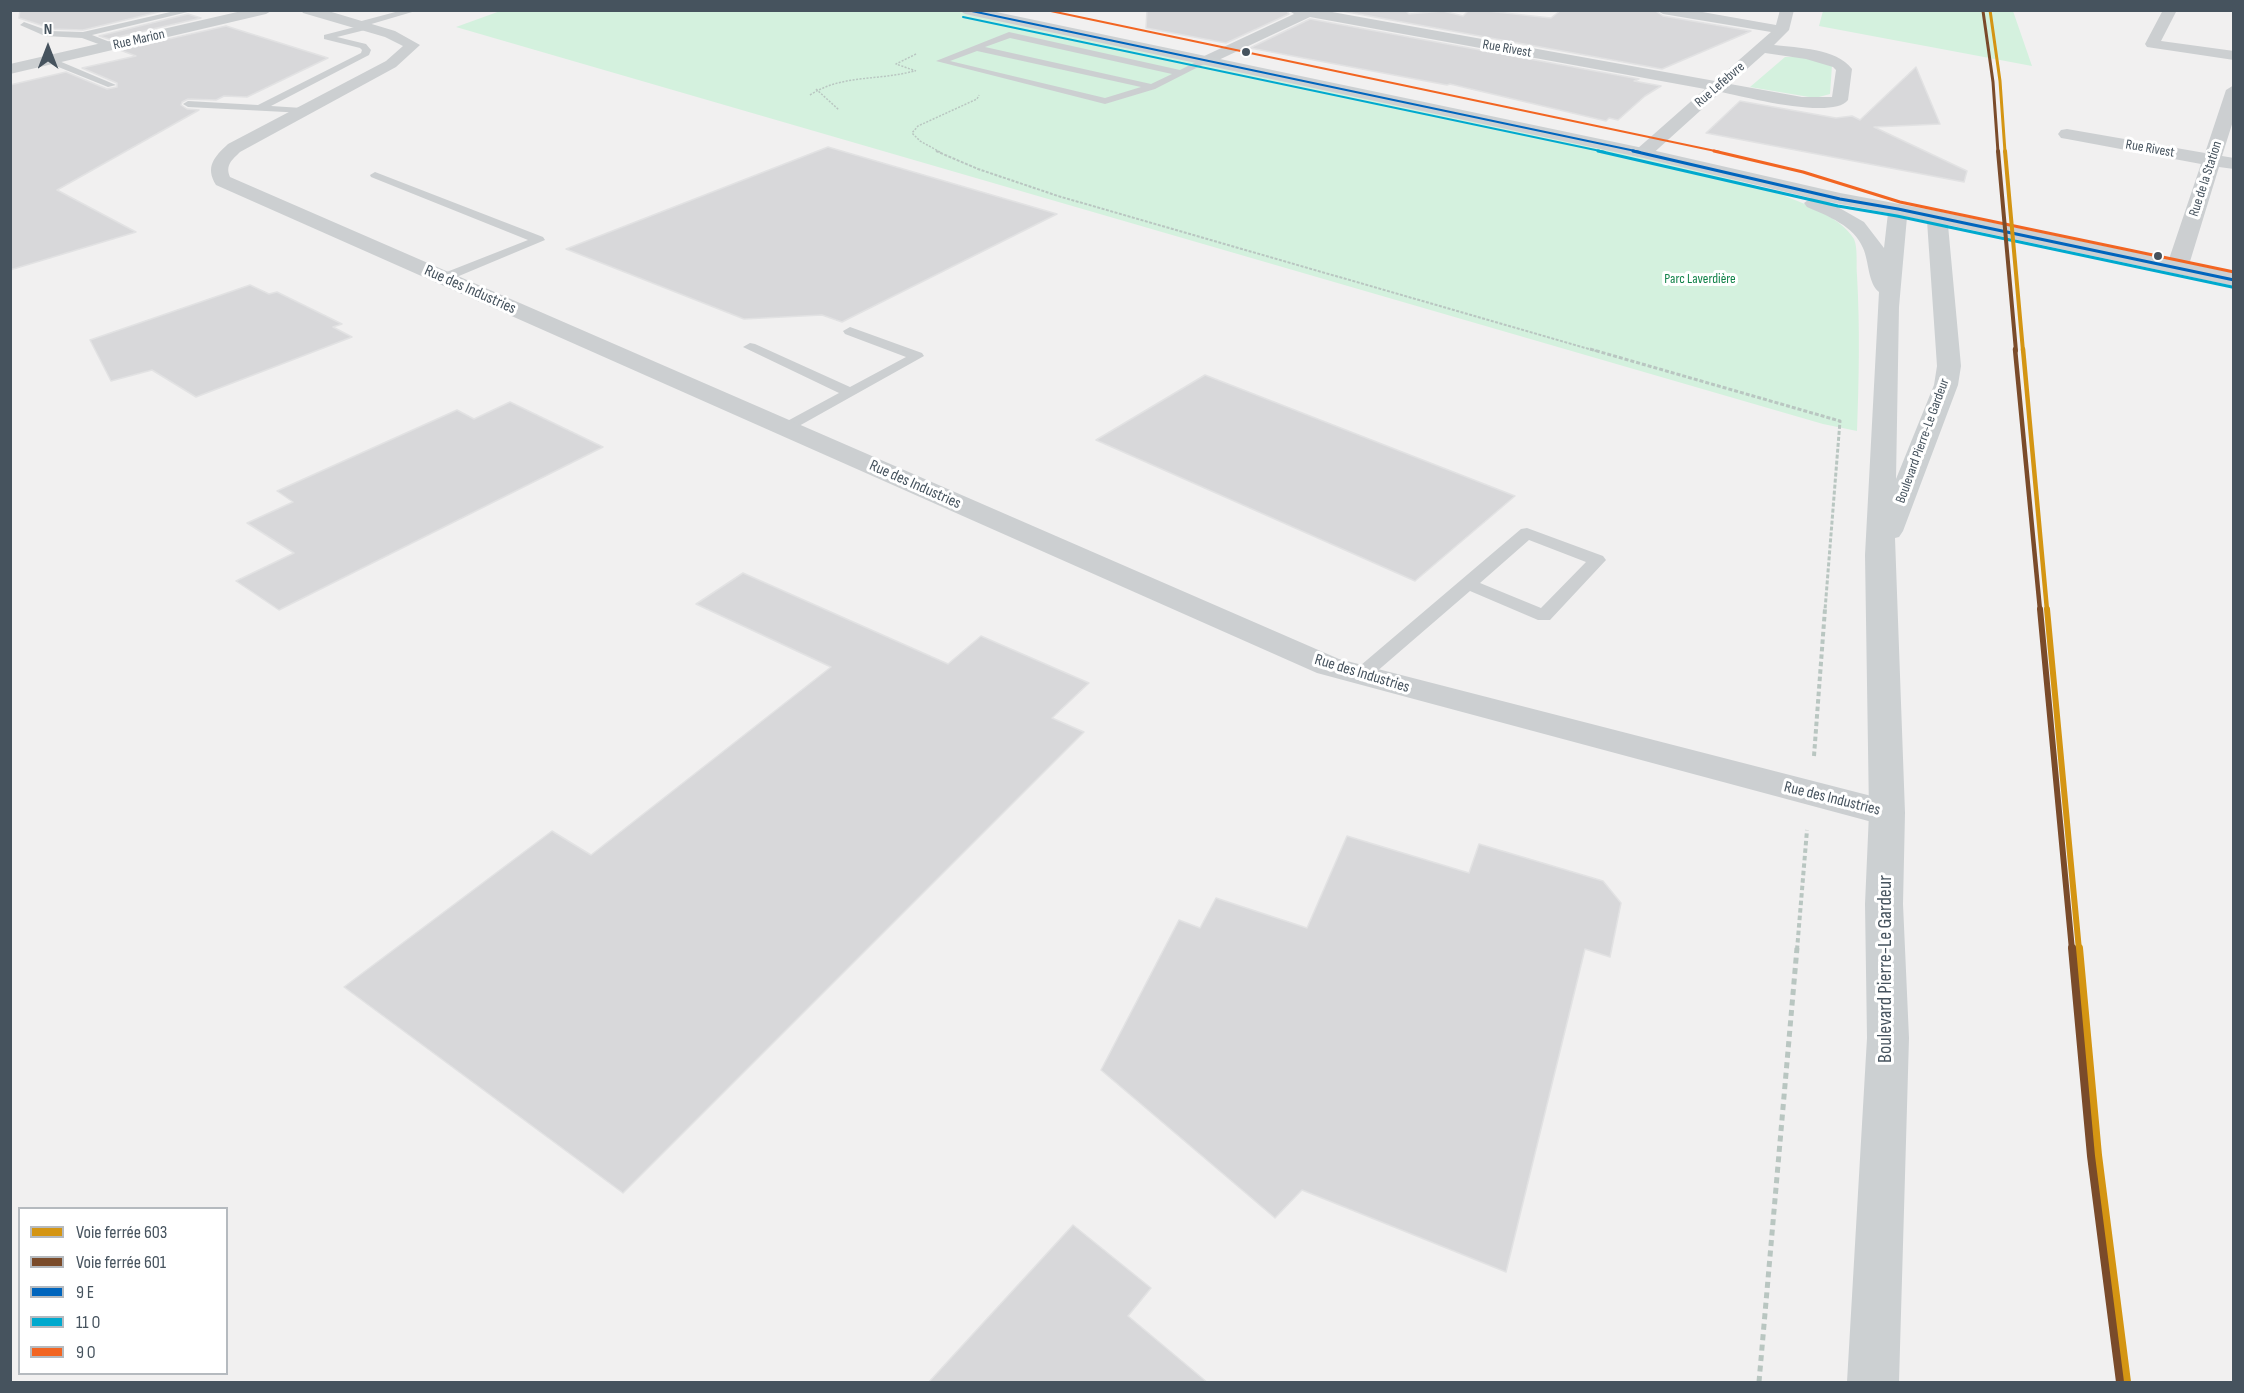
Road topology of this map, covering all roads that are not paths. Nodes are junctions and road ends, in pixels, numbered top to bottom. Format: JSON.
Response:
{"nodes":[{"id":1,"x":148,"y":10,"type":"edge"},
{"id":2,"x":192,"y":10,"type":"edge"},
{"id":3,"x":267,"y":10,"type":"edge"},
{"id":4,"x":308,"y":10,"type":"edge"},
{"id":5,"x":415,"y":10,"type":"edge"},
{"id":6,"x":965,"y":10,"type":"edge"},
{"id":7,"x":1007,"y":10,"type":"edge"},
{"id":8,"x":1663,"y":10,"type":"edge"},
{"id":9,"x":1787,"y":10,"type":"edge"},
{"id":10,"x":2170,"y":10,"type":"edge"},
{"id":11,"x":1306,"y":11,"type":"edge"},
{"id":12,"x":166,"y":16,"type":"junction"},
{"id":13,"x":24,"y":25,"type":"dead end"},
{"id":14,"x":87,"y":25,"type":"dead end"},
{"id":15,"x":371,"y":29,"type":"junction"},
{"id":16,"x":1069,"y":29,"type":"junction"},
{"id":17,"x":1782,"y":30,"type":"junction"},
{"id":18,"x":102,"y":31,"type":"junction"},
{"id":19,"x":83,"y":35,"type":"junction"},
{"id":20,"x":1031,"y":40,"type":"junction"},
{"id":21,"x":41,"y":45,"type":"dead end"},
{"id":22,"x":112,"y":46,"type":"junction"},
{"id":23,"x":976,"y":48,"type":"junction"},
{"id":24,"x":1762,"y":48,"type":"junction"},
{"id":25,"x":2234,"y":56,"type":"edge"},
{"id":26,"x":1212,"y":58,"type":"junction"},
{"id":27,"x":49,"y":60,"type":"junction"},
{"id":28,"x":10,"y":69,"type":"edge"},
{"id":29,"x":1181,"y":73,"type":"junction"},
{"id":30,"x":111,"y":86,"type":"dead end"},
{"id":31,"x":1718,"y":86,"type":"junction"},
{"id":32,"x":1152,"y":87,"type":"junction"},
{"id":33,"x":2232,"y":99,"type":"edge"},
{"id":34,"x":188,"y":104,"type":"dead end"},
{"id":35,"x":258,"y":109,"type":"junction"},
{"id":36,"x":303,"y":111,"type":"junction"},
{"id":37,"x":2067,"y":134,"type":"dead end"},
{"id":38,"x":1648,"y":149,"type":"junction"},
{"id":39,"x":2213,"y":160,"type":"junction"},
{"id":40,"x":2234,"y":164,"type":"edge"},
{"id":41,"x":1692,"y":165,"type":"junction"},
{"id":42,"x":375,"y":175,"type":"dead end"},
{"id":43,"x":1898,"y":209,"type":"junction"},
{"id":44,"x":1937,"y":217,"type":"junction"},
{"id":45,"x":2177,"y":268,"type":"junction"},
{"id":46,"x":443,"y":278,"type":"junction"},
{"id":47,"x":2234,"y":280,"type":"edge"},
{"id":48,"x":1888,"y":307,"type":"junction"},
{"id":49,"x":850,"y":331,"type":"dead end"},
{"id":50,"x":750,"y":347,"type":"dead end"},
{"id":51,"x":850,"y":392,"type":"junction"},
{"id":52,"x":784,"y":428,"type":"junction"},
{"id":53,"x":1880,"y":555,"type":"junction"},
{"id":54,"x":1468,"y":584,"type":"junction"},
{"id":55,"x":1360,"y":675,"type":"junction"},
{"id":56,"x":1887,"y":813,"type":"junction"},
{"id":57,"x":1873,"y":1383,"type":"edge"}],
"edges":[{"from":1,"to":12,"type":"lane"},
{"from":2,"to":12,"type":"lane"},
{"from":3,"to":22,"type":"street","name":"Rue Marion"},
{"from":4,"to":15,"type":"street"},
{"from":5,"to":15,"type":"lane"},
{"from":6,"to":16,"type":"street"},
{"from":7,"to":16,"type":"street"},
{"from":8,"to":17,"type":"street"},
{"from":9,"to":17,"type":"street"},
{"from":10,"to":25,"type":"street"},
{"from":11,"to":26,"type":"street"},
{"from":11,"to":31,"type":"street","name":"Rue Rivest"},
{"from":12,"to":18,"type":"lane"},
{"from":13,"to":19,"type":"lane"},
{"from":14,"to":18,"type":"lane"},
{"from":15,"to":35,"type":"lane"},
{"from":15,"to":36,"type":"street","name":"Rue des Industries"},
{"from":16,"to":20,"type":"lane"},
{"from":16,"to":26,"type":"street"},
{"from":17,"to":24,"type":"street","name":"Rue Lefebvre"},
{"from":18,"to":19,"type":"lane"},
{"from":19,"to":21,"type":"lane"},
{"from":19,"to":22,"type":"lane"},
{"from":20,"to":23,"type":"lane"},
{"from":20,"to":29,"type":"lane"},
{"from":22,"to":27,"type":"street","name":"Rue Marion"},
{"from":23,"to":32,"type":"lane"},
{"from":23,"to":32,"type":"lane"},
{"from":24,"to":31,"type":"street","name":"Rue Lefebvre"},
{"from":24,"to":31,"type":"street","name":"Rue Rivest"},
{"from":26,"to":29,"type":"lane"},
{"from":26,"to":38,"type":"street"},
{"from":27,"to":28,"type":"street","name":"Rue Marion"},
{"from":27,"to":30,"type":"lane"},
{"from":29,"to":32,"type":"lane"},
{"from":31,"to":38,"type":"street","name":"Rue Lefebvre"},
{"from":33,"to":39,"type":"street","name":"Rue de la Station"},
{"from":34,"to":35,"type":"lane"},
{"from":35,"to":36,"type":"lane"},
{"from":36,"to":46,"type":"street","name":"Rue des Industries"},
{"from":37,"to":39,"type":"street","name":"Rue Rivest"},
{"from":38,"to":41,"type":"street"},
{"from":38,"to":43,"type":"street"},
{"from":39,"to":40,"type":"street","name":"Rue Rivest"},
{"from":39,"to":45,"type":"street","name":"Rue de la Station"},
{"from":41,"to":43,"type":"street"},
{"from":41,"to":48,"type":"street"},
{"from":42,"to":46,"type":"lane"},
{"from":43,"to":44,"type":"street"},
{"from":43,"to":48,"type":"street","name":"Boulevard Pierre-Le Gardeur"},
{"from":44,"to":45,"type":"street"},
{"from":44,"to":53,"type":"street","name":"Boulevard Pierre-Le Gardeur"},
{"from":45,"to":47,"type":"street"},
{"from":46,"to":52,"type":"street","name":"Rue des Industries"},
{"from":48,"to":53,"type":"street","name":"Boulevard Pierre-Le Gardeur"},
{"from":49,"to":51,"type":"lane"},
{"from":50,"to":51,"type":"lane"},
{"from":51,"to":52,"type":"lane"},
{"from":52,"to":55,"type":"street","name":"Rue des Industries"},
{"from":53,"to":56,"type":"street","name":"Boulevard Pierre-Le Gardeur"},
{"from":54,"to":54,"type":"lane"},
{"from":54,"to":55,"type":"lane"},
{"from":55,"to":56,"type":"street","name":"Rue des Industries"},
{"from":56,"to":57,"type":"street","name":"Boulevard Pierre-Le Gardeur"}]}
